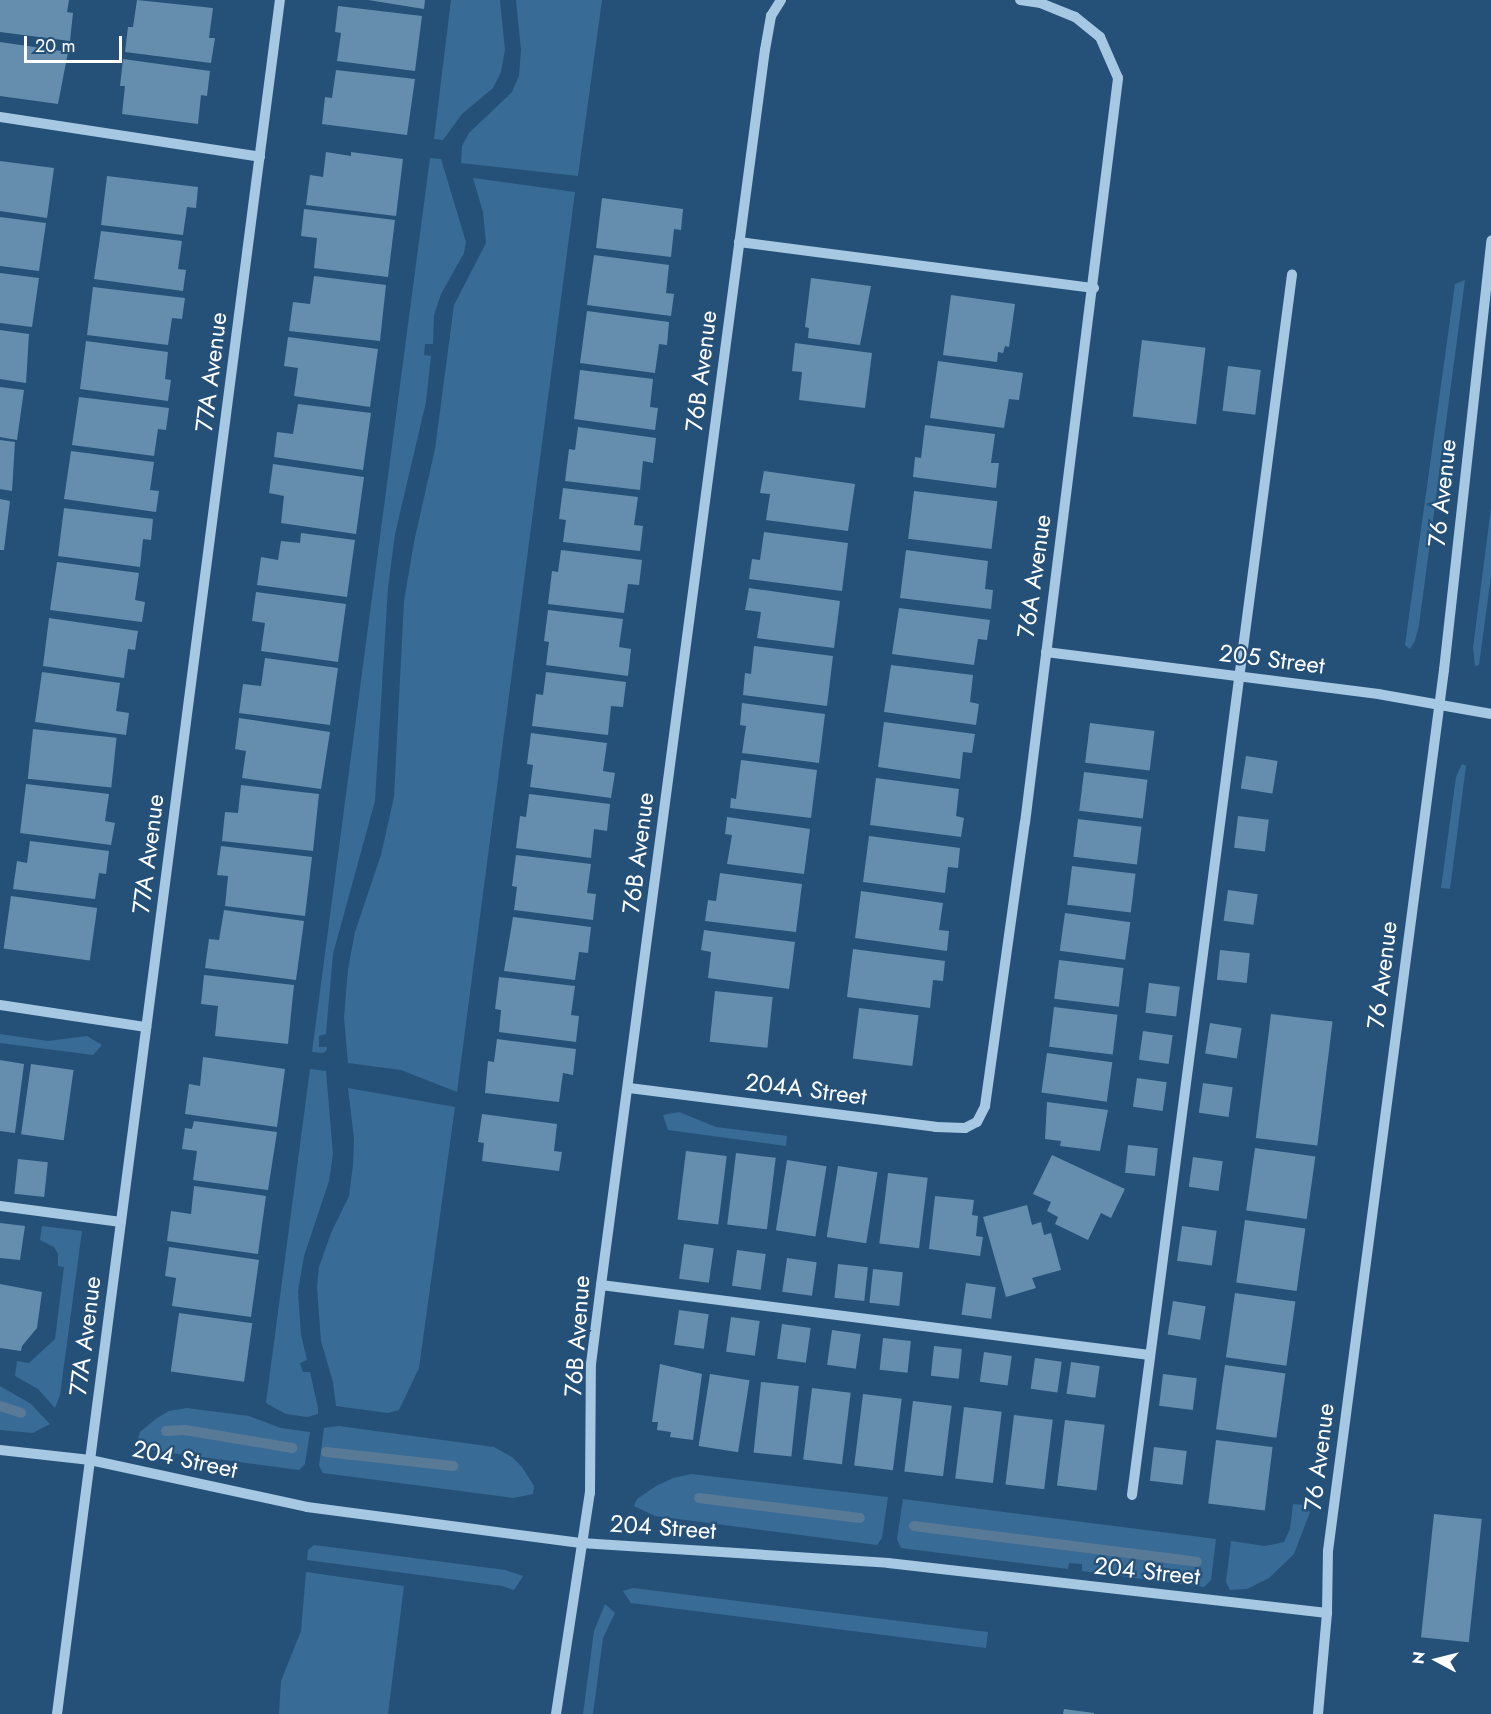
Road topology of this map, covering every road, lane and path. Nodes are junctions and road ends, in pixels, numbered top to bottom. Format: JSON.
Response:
{"nodes":[{"id":1,"x":280,"y":0,"type":"edge"},
{"id":2,"x":781,"y":0,"type":"edge"},
{"id":3,"x":1020,"y":0,"type":"edge"},
{"id":4,"x":0,"y":117,"type":"edge"},
{"id":5,"x":260,"y":157,"type":"junction"},
{"id":6,"x":1491,"y":241,"type":"edge"},
{"id":7,"x":739,"y":242,"type":"junction"},
{"id":8,"x":1292,"y":274,"type":"dead end"},
{"id":9,"x":1094,"y":288,"type":"junction"},
{"id":10,"x":1046,"y":652,"type":"junction"},
{"id":11,"x":1240,"y":676,"type":"junction"},
{"id":12,"x":1438,"y":707,"type":"junction"},
{"id":13,"x":1491,"y":714,"type":"edge"},
{"id":14,"x":0,"y":1005,"type":"edge"},
{"id":15,"x":146,"y":1027,"type":"junction"},
{"id":16,"x":628,"y":1088,"type":"junction"},
{"id":17,"x":977,"y":1122,"type":"joint"},
{"id":18,"x":0,"y":1206,"type":"edge"},
{"id":19,"x":121,"y":1222,"type":"junction"},
{"id":20,"x":601,"y":1285,"type":"junction"},
{"id":21,"x":1150,"y":1354,"type":"junction"},
{"id":22,"x":0,"y":1450,"type":"edge"},
{"id":23,"x":90,"y":1460,"type":"junction"},
{"id":24,"x":1132,"y":1495,"type":"dead end"},
{"id":25,"x":581,"y":1543,"type":"junction"},
{"id":26,"x":1327,"y":1613,"type":"junction"},
{"id":27,"x":57,"y":1714,"type":"edge"},
{"id":28,"x":556,"y":1714,"type":"edge"},
{"id":29,"x":1318,"y":1714,"type":"edge"}],
"edges":[{"from":1,"to":5,"type":"street","name":"77A Avenue"},
{"from":2,"to":7,"type":"street","name":"76B Avenue"},
{"from":3,"to":9,"type":"street","name":"76A Avenue"},
{"from":4,"to":5,"type":"street"},
{"from":5,"to":15,"type":"street","name":"77A Avenue"},
{"from":6,"to":12,"type":"street","name":"76 Avenue"},
{"from":7,"to":9,"type":"street"},
{"from":7,"to":16,"type":"street","name":"76B Avenue"},
{"from":8,"to":11,"type":"street"},
{"from":9,"to":10,"type":"street","name":"76A Avenue"},
{"from":10,"to":11,"type":"street","name":"205 Street"},
{"from":10,"to":17,"type":"street","name":"76A Avenue"},
{"from":11,"to":12,"type":"street","name":"205 Street"},
{"from":11,"to":21,"type":"street"},
{"from":12,"to":13,"type":"street","name":"205 Street"},
{"from":12,"to":26,"type":"street","name":"76 Avenue"},
{"from":14,"to":15,"type":"street"},
{"from":15,"to":19,"type":"street","name":"77A Avenue"},
{"from":16,"to":17,"type":"street","name":"204A Street"},
{"from":16,"to":20,"type":"street","name":"76B Avenue"},
{"from":18,"to":19,"type":"street"},
{"from":19,"to":23,"type":"street","name":"77A Avenue"},
{"from":20,"to":21,"type":"street"},
{"from":20,"to":25,"type":"street","name":"76B Avenue"},
{"from":21,"to":24,"type":"street"},
{"from":22,"to":23,"type":"street","name":"204 Street"},
{"from":23,"to":25,"type":"street","name":"204 Street"},
{"from":23,"to":27,"type":"street","name":"77A Avenue"},
{"from":25,"to":26,"type":"street","name":"204 Street"},
{"from":25,"to":28,"type":"street","name":"76B Avenue"},
{"from":26,"to":29,"type":"street","name":"76 Avenue"}]}
